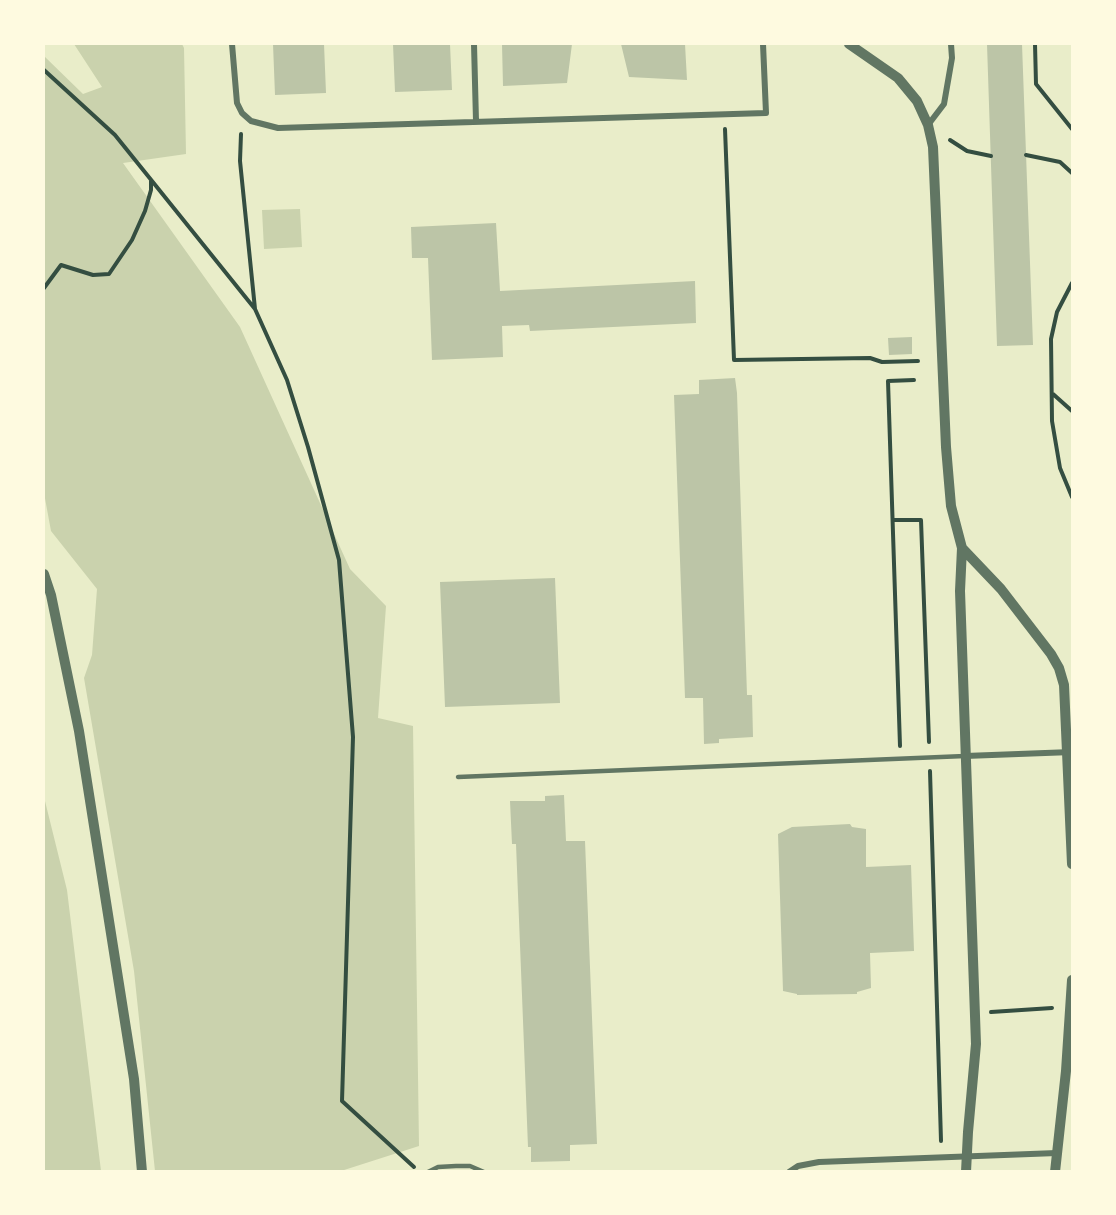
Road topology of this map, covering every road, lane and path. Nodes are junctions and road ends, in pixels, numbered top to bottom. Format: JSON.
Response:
{"nodes":[{"id":1,"x":232,"y":44,"type":"edge"},
{"id":2,"x":474,"y":44,"type":"edge"},
{"id":3,"x":763,"y":44,"type":"edge"},
{"id":4,"x":849,"y":44,"type":"edge"},
{"id":5,"x":951,"y":44,"type":"edge"},
{"id":6,"x":1035,"y":44,"type":"edge"},
{"id":7,"x":44,"y":70,"type":"edge"},
{"id":8,"x":242,"y":113,"type":"junction"},
{"id":9,"x":724,"y":114,"type":"junction"},
{"id":10,"x":476,"y":121,"type":"junction"},
{"id":11,"x":928,"y":125,"type":"junction"},
{"id":12,"x":1072,"y":129,"type":"edge"},
{"id":13,"x":1026,"y":155,"type":"dead end"},
{"id":14,"x":991,"y":156,"type":"dead end"},
{"id":15,"x":1072,"y":172,"type":"edge"},
{"id":16,"x":151,"y":180,"type":"junction"},
{"id":17,"x":1072,"y":284,"type":"edge"},
{"id":18,"x":44,"y":288,"type":"edge"},
{"id":19,"x":255,"y":309,"type":"junction"},
{"id":20,"x":918,"y":361,"type":"dead end"},
{"id":21,"x":914,"y":380,"type":"dead end"},
{"id":22,"x":1052,"y":394,"type":"junction"},
{"id":23,"x":1072,"y":411,"type":"edge"},
{"id":24,"x":1072,"y":497,"type":"edge"},
{"id":25,"x":893,"y":520,"type":"junction"},
{"id":26,"x":962,"y":548,"type":"junction"},
{"id":27,"x":44,"y":574,"type":"edge"},
{"id":28,"x":1070,"y":752,"type":"edge"},
{"id":29,"x":965,"y":756,"type":"junction"},
{"id":30,"x":930,"y":758,"type":"junction"},
{"id":31,"x":900,"y":759,"type":"junction"},
{"id":32,"x":458,"y":777,"type":"dead end"},
{"id":33,"x":1072,"y":864,"type":"edge"},
{"id":34,"x":1072,"y":980,"type":"edge"},
{"id":35,"x":1071,"y":1007,"type":"junction"},
{"id":36,"x":976,"y":1013,"type":"junction"},
{"id":37,"x":1057,"y":1153,"type":"junction"},
{"id":38,"x":966,"y":1156,"type":"junction"},
{"id":39,"x":941,"y":1157,"type":"junction"},
{"id":40,"x":142,"y":1172,"type":"edge"},
{"id":41,"x":419,"y":1172,"type":"edge"},
{"id":42,"x":428,"y":1172,"type":"edge"},
{"id":43,"x":484,"y":1172,"type":"edge"},
{"id":44,"x":789,"y":1172,"type":"edge"},
{"id":45,"x":966,"y":1172,"type":"edge"},
{"id":46,"x":1055,"y":1172,"type":"edge"}],
"edges":[{"from":1,"to":8,"type":"street"},
{"from":2,"to":10,"type":"street"},
{"from":3,"to":9,"type":"street"},
{"from":4,"to":11,"type":"street"},
{"from":5,"to":11,"type":"street"},
{"from":6,"to":12,"type":"path"},
{"from":7,"to":16,"type":"path"},
{"from":8,"to":10,"type":"street"},
{"from":8,"to":19,"type":"path"},
{"from":9,"to":10,"type":"street"},
{"from":9,"to":20,"type":"path"},
{"from":11,"to":14,"type":"path"},
{"from":11,"to":26,"type":"street"},
{"from":13,"to":15,"type":"path"},
{"from":16,"to":18,"type":"path"},
{"from":16,"to":19,"type":"path"},
{"from":17,"to":22,"type":"path"},
{"from":19,"to":41,"type":"path"},
{"from":21,"to":25,"type":"path"},
{"from":22,"to":23,"type":"path"},
{"from":22,"to":24,"type":"path"},
{"from":25,"to":30,"type":"path"},
{"from":25,"to":31,"type":"path"},
{"from":26,"to":28,"type":"street"},
{"from":26,"to":29,"type":"street"},
{"from":27,"to":40,"type":"street"},
{"from":28,"to":29,"type":"street"},
{"from":28,"to":33,"type":"street"},
{"from":29,"to":30,"type":"lane"},
{"from":29,"to":36,"type":"street"},
{"from":30,"to":31,"type":"lane"},
{"from":30,"to":39,"type":"path"},
{"from":31,"to":32,"type":"lane"},
{"from":34,"to":35,"type":"street"},
{"from":35,"to":36,"type":"path"},
{"from":35,"to":37,"type":"street"},
{"from":36,"to":38,"type":"street"},
{"from":37,"to":38,"type":"street"},
{"from":37,"to":46,"type":"street"},
{"from":38,"to":39,"type":"street"},
{"from":38,"to":45,"type":"street"},
{"from":39,"to":44,"type":"street"},
{"from":42,"to":43,"type":"lane"}]}
